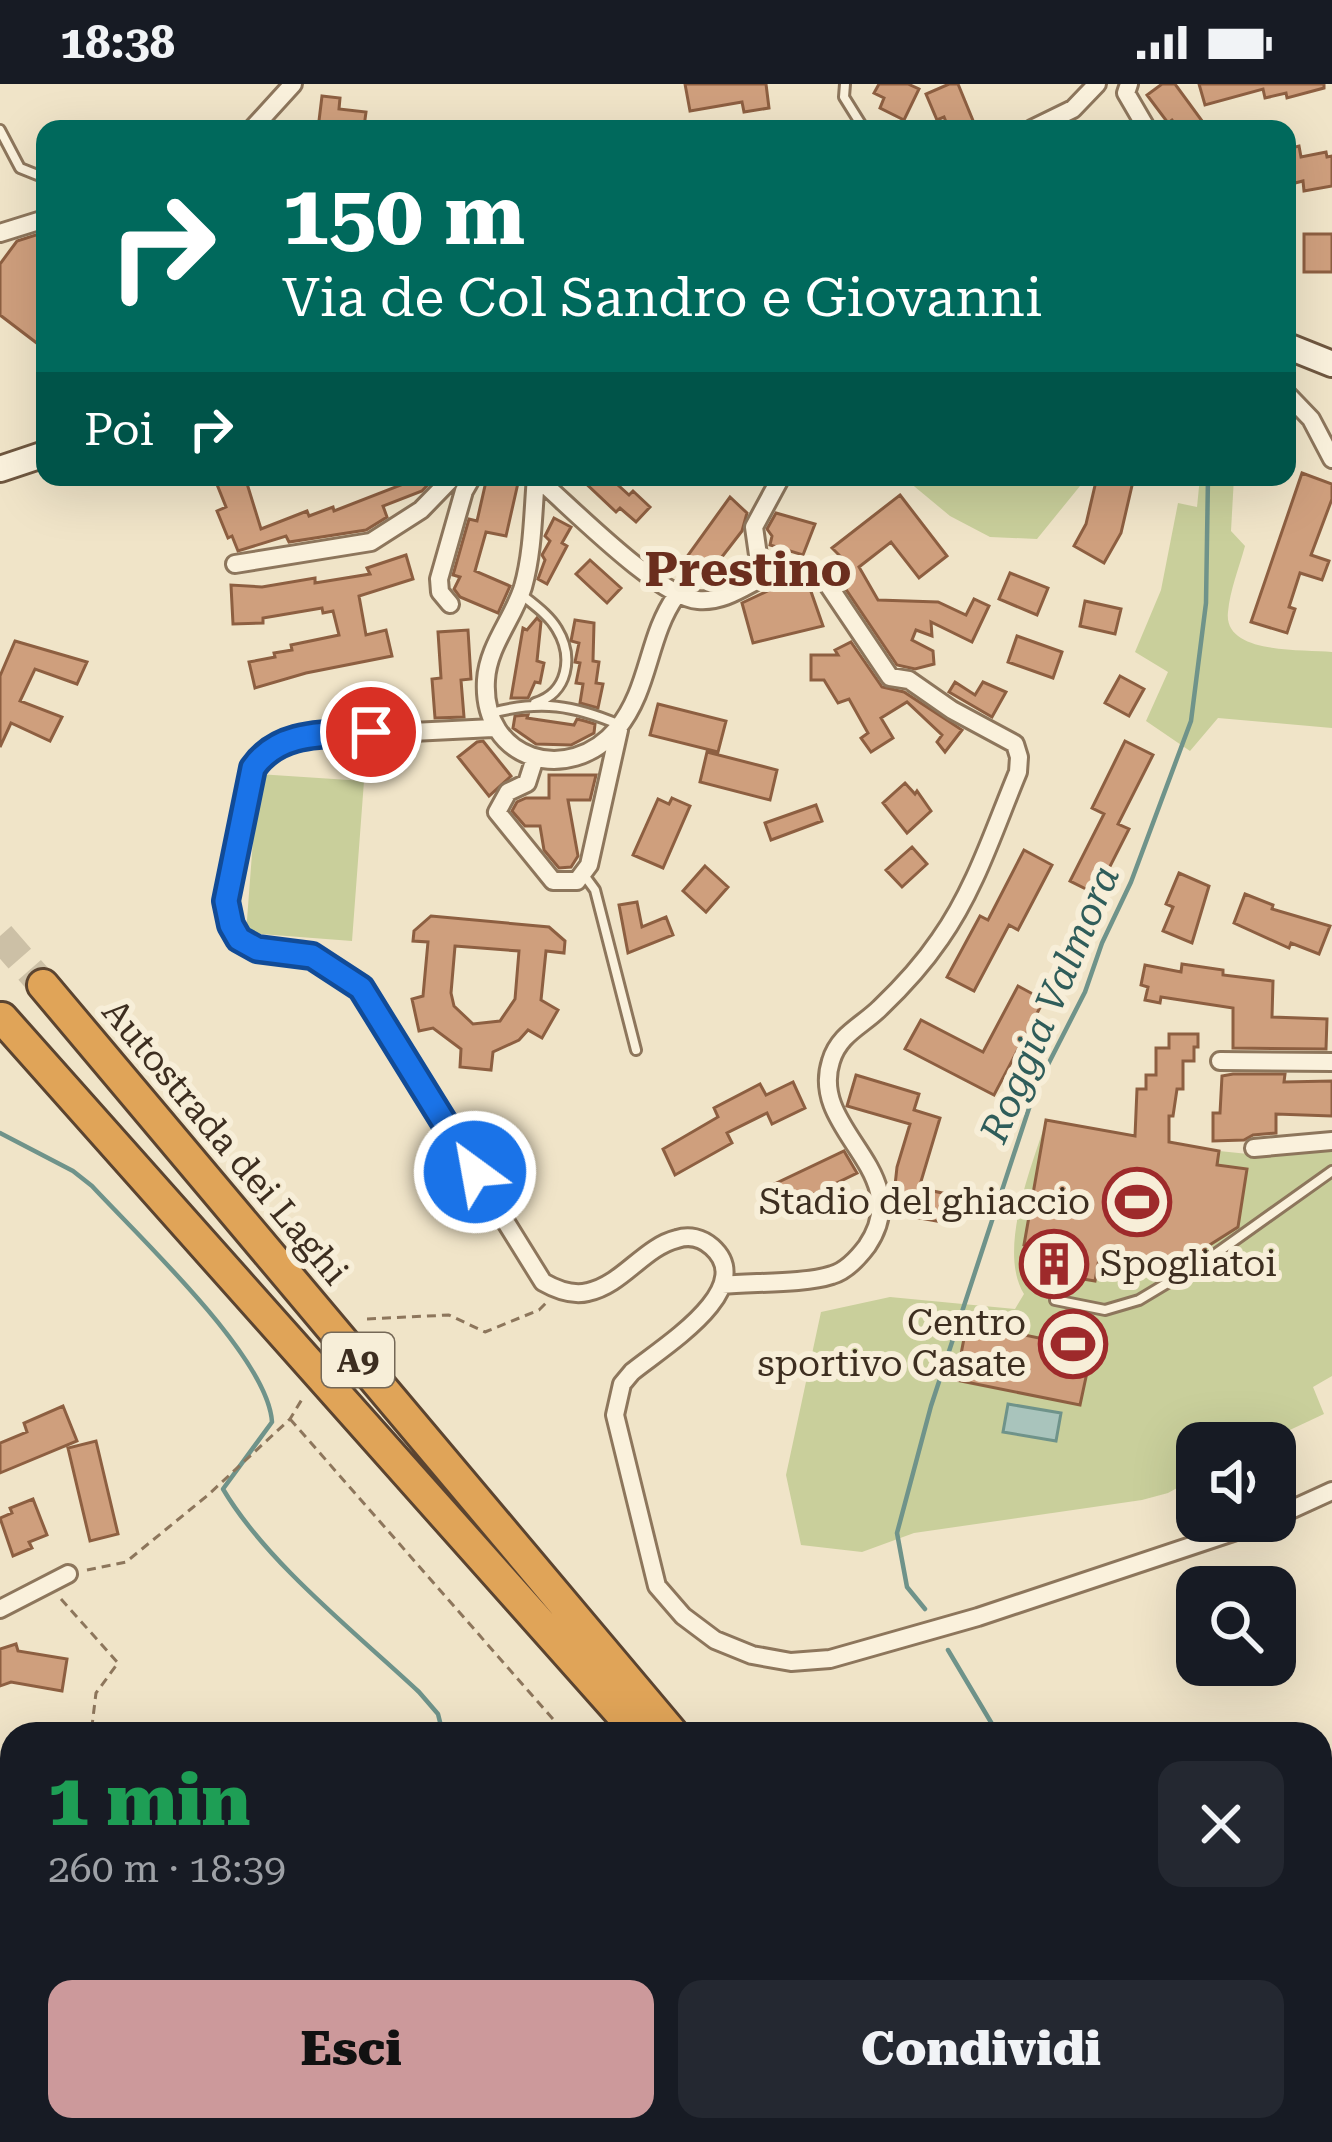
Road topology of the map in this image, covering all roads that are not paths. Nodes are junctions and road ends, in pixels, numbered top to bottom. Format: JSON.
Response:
{"nodes":[{"id":1,"x":293,"y":84,"type":"edge"},
{"id":2,"x":844,"y":84,"type":"edge"},
{"id":3,"x":1097,"y":84,"type":"edge"},
{"id":4,"x":1129,"y":84,"type":"edge"},
{"id":5,"x":260,"y":120,"type":"edge"},
{"id":6,"x":858,"y":120,"type":"edge"},
{"id":7,"x":1050,"y":120,"type":"edge"},
{"id":8,"x":1142,"y":120,"type":"edge"},
{"id":9,"x":0,"y":130,"type":"edge"},
{"id":10,"x":36,"y":174,"type":"edge"},
{"id":11,"x":36,"y":222,"type":"edge"},
{"id":12,"x":0,"y":233,"type":"edge"},
{"id":13,"x":1296,"y":350,"type":"edge"},
{"id":14,"x":1332,"y":364,"type":"edge"},
{"id":15,"x":1296,"y":403,"type":"edge"},
{"id":16,"x":36,"y":457,"type":"edge"},
{"id":17,"x":1332,"y":459,"type":"edge"},
{"id":18,"x":0,"y":469,"type":"edge"},
{"id":19,"x":444,"y":486,"type":"edge"},
{"id":20,"x":467,"y":486,"type":"edge"},
{"id":21,"x":535,"y":486,"type":"edge"},
{"id":22,"x":547,"y":486,"type":"edge"},
{"id":23,"x":776,"y":486,"type":"edge"},
{"id":24,"x":235,"y":564,"type":"dead end"},
{"id":25,"x":761,"y":576,"type":"junction"},
{"id":26,"x":520,"y":593,"type":"junction"},
{"id":27,"x":676,"y":596,"type":"junction"},
{"id":28,"x":450,"y":604,"type":"dead end"},
{"id":29,"x":535,"y":703,"type":"junction"},
{"id":30,"x":491,"y":720,"type":"junction"},
{"id":31,"x":620,"y":725,"type":"junction"},
{"id":32,"x":535,"y":758,"type":"junction"},
{"id":33,"x":583,"y":874,"type":"junction"},
{"id":34,"x":43,"y":985,"type":"tunnel mouth"},
{"id":35,"x":2,"y":1018,"type":"edge"},
{"id":36,"x":636,"y":1050,"type":"dead end"},
{"id":37,"x":1220,"y":1061,"type":"dead end"},
{"id":38,"x":1332,"y":1062,"type":"edge"},
{"id":39,"x":1332,"y":1141,"type":"edge"},
{"id":40,"x":1254,"y":1148,"type":"dead end"},
{"id":41,"x":1332,"y":1171,"type":"edge"},
{"id":42,"x":722,"y":1285,"type":"junction"},
{"id":43,"x":1055,"y":1300,"type":"dead end"},
{"id":44,"x":1332,"y":1491,"type":"edge"},
{"id":45,"x":1296,"y":1507,"type":"edge"},
{"id":46,"x":1203,"y":1542,"type":"edge"},
{"id":47,"x":68,"y":1574,"type":"road end"},
{"id":48,"x":0,"y":1609,"type":"edge"},
{"id":49,"x":628,"y":1722,"type":"edge"},
{"id":50,"x":664,"y":1722,"type":"edge"}],
"edges":[{"from":1,"to":5,"type":"street"},
{"from":2,"to":6,"type":"lane"},
{"from":3,"to":7,"type":"street"},
{"from":4,"to":8,"type":"street"},
{"from":9,"to":10,"type":"lane"},
{"from":11,"to":12,"type":"street"},
{"from":13,"to":14,"type":"main road"},
{"from":15,"to":17,"type":"street"},
{"from":16,"to":18,"type":"main road"},
{"from":19,"to":24,"type":"street"},
{"from":20,"to":28,"type":"street"},
{"from":21,"to":26,"type":"street"},
{"from":22,"to":27,"type":"street"},
{"from":23,"to":25,"type":"street"},
{"from":25,"to":27,"type":"street"},
{"from":25,"to":42,"type":"street"},
{"from":26,"to":29,"type":"lane"},
{"from":26,"to":30,"type":"street"},
{"from":27,"to":31,"type":"street"},
{"from":29,"to":30,"type":"lane"},
{"from":29,"to":31,"type":"lane"},
{"from":30,"to":32,"type":"street"},
{"from":30,"to":42,"type":"street"},
{"from":31,"to":32,"type":"street"},
{"from":31,"to":33,"type":"street"},
{"from":32,"to":33,"type":"street"},
{"from":33,"to":36,"type":"lane"},
{"from":34,"to":50,"type":"highway","name":"Autostrada dei Laghi","number":"A9"},
{"from":35,"to":49,"type":"highway","number":"A9"},
{"from":37,"to":38,"type":"street"},
{"from":39,"to":40,"type":"street"},
{"from":41,"to":43,"type":"lane"},
{"from":42,"to":46,"type":"street"},
{"from":44,"to":45,"type":"street"},
{"from":47,"to":48,"type":"street"}]}
